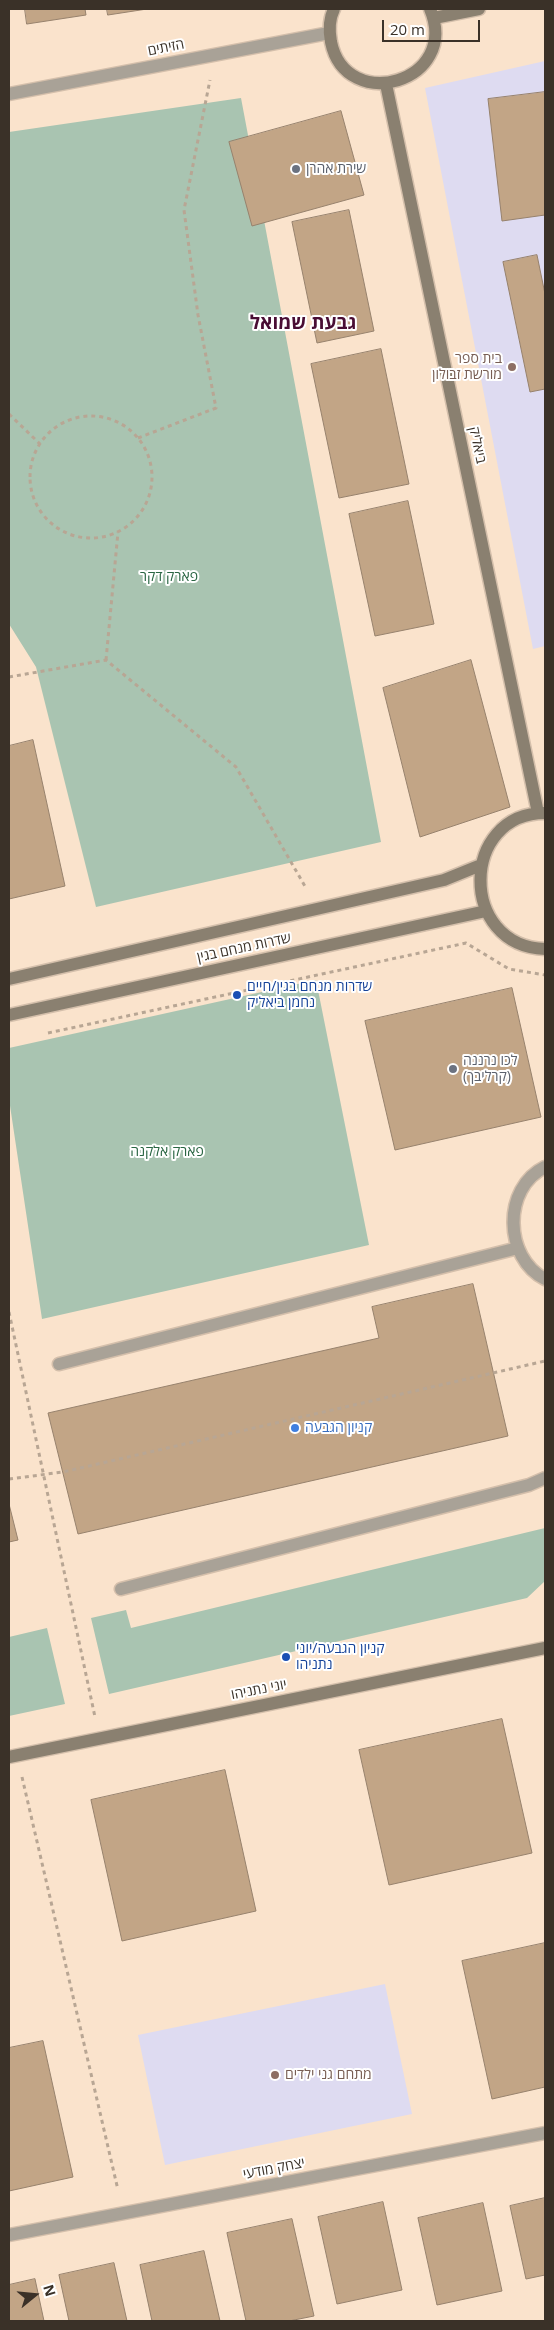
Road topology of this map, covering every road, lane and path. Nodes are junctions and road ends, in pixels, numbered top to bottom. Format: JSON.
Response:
{"nodes":[{"id":1,"x":334,"y":9,"type":"edge"},
{"id":2,"x":479,"y":9,"type":"edge"},
{"id":3,"x":432,"y":13,"type":"edge"},
{"id":4,"x":329,"y":33,"type":"junction"},
{"id":5,"x":215,"y":54,"type":"junction"},
{"id":6,"x":386,"y":84,"type":"junction"},
{"id":7,"x":9,"y":94,"type":"edge"},
{"id":8,"x":9,"y":414,"type":"edge"},
{"id":9,"x":138,"y":438,"type":"junction"},
{"id":10,"x":40,"y":444,"type":"junction"},
{"id":11,"x":118,"y":532,"type":"junction"},
{"id":12,"x":106,"y":660,"type":"junction"},
{"id":13,"x":9,"y":677,"type":"edge"},
{"id":14,"x":542,"y":813,"type":"edge"},
{"id":15,"x":481,"y":865,"type":"junction"},
{"id":16,"x":318,"y":908,"type":"junction"},
{"id":17,"x":486,"y":911,"type":"junction"},
{"id":18,"x":545,"y":949,"type":"edge"},
{"id":19,"x":545,"y":976,"type":"edge"},
{"id":20,"x":9,"y":979,"type":"edge"},
{"id":21,"x":9,"y":1015,"type":"edge"},
{"id":22,"x":38,"y":1035,"type":"dead end"},
{"id":23,"x":545,"y":1167,"type":"edge"},
{"id":24,"x":518,"y":1248,"type":"junction"},
{"id":25,"x":545,"y":1279,"type":"edge"},
{"id":26,"x":9,"y":1312,"type":"edge"},
{"id":27,"x":545,"y":1361,"type":"edge"},
{"id":28,"x":59,"y":1364,"type":"dead end"},
{"id":29,"x":44,"y":1475,"type":"junction"},
{"id":30,"x":545,"y":1478,"type":"edge"},
{"id":31,"x":9,"y":1479,"type":"edge"},
{"id":32,"x":121,"y":1589,"type":"dead end"},
{"id":33,"x":545,"y":1648,"type":"edge"},
{"id":34,"x":99,"y":1737,"type":"junction"},
{"id":35,"x":13,"y":1756,"type":"edge"},
{"id":36,"x":545,"y":2133,"type":"edge"},
{"id":37,"x":123,"y":2214,"type":"junction"},
{"id":38,"x":9,"y":2235,"type":"edge"}],
"edges":[{"from":1,"to":4,"type":"street"},
{"from":2,"to":3,"type":"street"},
{"from":3,"to":6,"type":"street"},
{"from":4,"to":5,"type":"street","name":"הזיתים"},
{"from":4,"to":6,"type":"street"},
{"from":5,"to":7,"type":"street","name":"הזיתים"},
{"from":5,"to":9,"type":"path"},
{"from":6,"to":14,"type":"street","name":"ביאליק"},
{"from":8,"to":10,"type":"path"},
{"from":9,"to":10,"type":"path"},
{"from":9,"to":11,"type":"path"},
{"from":10,"to":11,"type":"path"},
{"from":11,"to":12,"type":"path"},
{"from":12,"to":13,"type":"path"},
{"from":12,"to":16,"type":"path"},
{"from":14,"to":15,"type":"street"},
{"from":15,"to":16,"type":"street","name":"שדרות מנחם בגין"},
{"from":15,"to":17,"type":"street"},
{"from":16,"to":20,"type":"street","name":"שדרות מנחם בגין"},
{"from":17,"to":18,"type":"street"},
{"from":17,"to":21,"type":"street","name":"שדרות מנחם בגין"},
{"from":19,"to":22,"type":"path"},
{"from":23,"to":24,"type":"street"},
{"from":24,"to":25,"type":"street"},
{"from":24,"to":28,"type":"street"},
{"from":26,"to":29,"type":"path"},
{"from":27,"to":29,"type":"path"},
{"from":29,"to":31,"type":"path"},
{"from":29,"to":34,"type":"path"},
{"from":30,"to":32,"type":"street"},
{"from":33,"to":34,"type":"street","name":"יוני נתניהו"},
{"from":34,"to":35,"type":"street","name":"יוני נתניהו"},
{"from":35,"to":37,"type":"path"},
{"from":36,"to":37,"type":"street","name":"יצחק מודעי"},
{"from":37,"to":38,"type":"street","name":"יצחק מודעי"}]}
